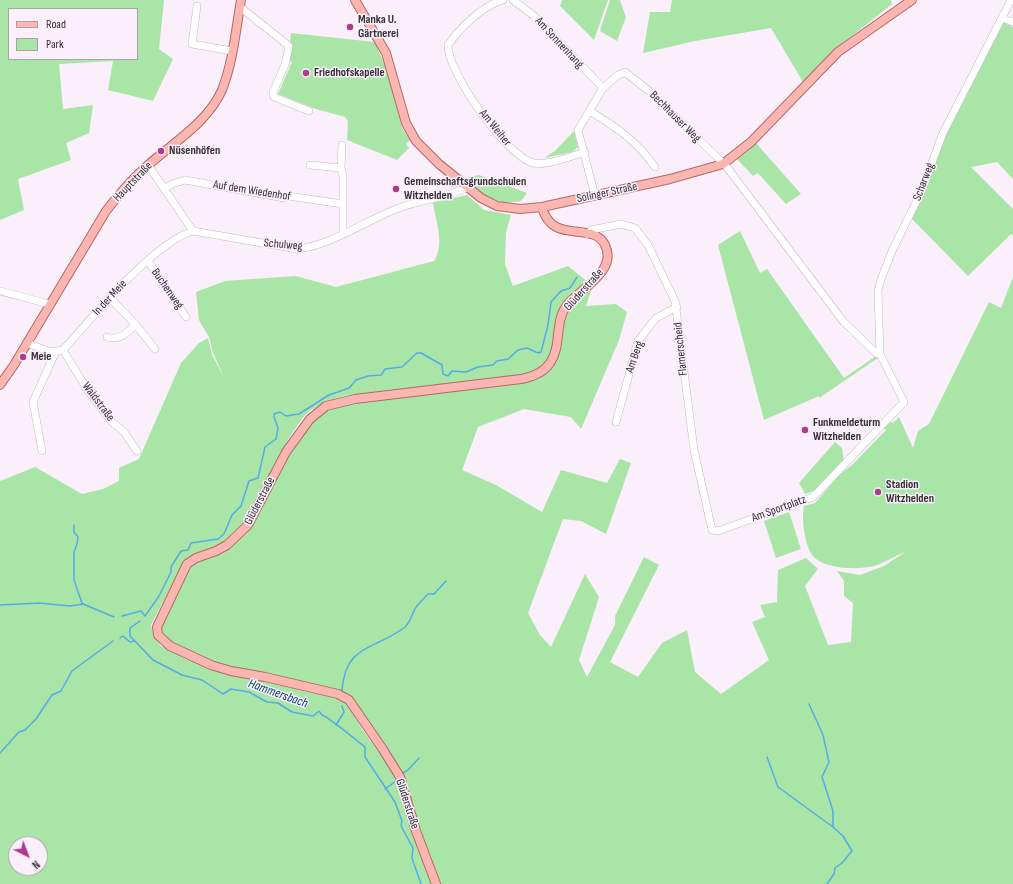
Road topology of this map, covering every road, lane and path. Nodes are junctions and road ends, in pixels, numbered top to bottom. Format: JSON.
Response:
{"nodes":[{"id":1,"x":355,"y":0,"type":"edge"},
{"id":2,"x":503,"y":0,"type":"edge"},
{"id":3,"x":513,"y":0,"type":"edge"},
{"id":4,"x":912,"y":0,"type":"edge"},
{"id":5,"x":1011,"y":0,"type":"edge"},
{"id":6,"x":241,"y":3,"type":"edge"},
{"id":7,"x":197,"y":6,"type":"dead end"},
{"id":8,"x":1002,"y":18,"type":"junction"},
{"id":9,"x":1013,"y":22,"type":"edge"},
{"id":10,"x":232,"y":51,"type":"junction"},
{"id":11,"x":603,"y":88,"type":"junction"},
{"id":12,"x":309,"y":111,"type":"dead end"},
{"id":13,"x":590,"y":111,"type":"junction"},
{"id":14,"x":342,"y":145,"type":"dead end"},
{"id":15,"x":584,"y":152,"type":"junction"},
{"id":16,"x":722,"y":164,"type":"junction"},
{"id":17,"x":148,"y":165,"type":"junction"},
{"id":18,"x":310,"y":165,"type":"dead end"},
{"id":19,"x":655,"y":167,"type":"dead end"},
{"id":20,"x":341,"y":168,"type":"junction"},
{"id":21,"x":466,"y":188,"type":"junction"},
{"id":22,"x":164,"y":189,"type":"junction"},
{"id":23,"x":595,"y":196,"type":"junction"},
{"id":24,"x":343,"y":204,"type":"junction"},
{"id":25,"x":542,"y":208,"type":"junction"},
{"id":26,"x":193,"y":231,"type":"junction"},
{"id":27,"x":343,"y":234,"type":"junction"},
{"id":28,"x":587,"y":234,"type":"junction"},
{"id":29,"x":148,"y":261,"type":"junction"},
{"id":30,"x":0,"y":291,"type":"edge"},
{"id":31,"x":110,"y":298,"type":"junction"},
{"id":32,"x":50,"y":304,"type":"junction"},
{"id":33,"x":676,"y":307,"type":"junction"},
{"id":34,"x":186,"y":317,"type":"dead end"},
{"id":35,"x":136,"y":325,"type":"junction"},
{"id":36,"x":107,"y":337,"type":"dead end"},
{"id":37,"x":27,"y":342,"type":"junction"},
{"id":38,"x":156,"y":349,"type":"dead end"},
{"id":39,"x":62,"y":350,"type":"junction"},
{"id":40,"x":55,"y":353,"type":"junction"},
{"id":41,"x":880,"y":354,"type":"junction"},
{"id":42,"x":1,"y":380,"type":"edge"},
{"id":43,"x":904,"y":402,"type":"joint"},
{"id":44,"x":616,"y":422,"type":"dead end"},
{"id":45,"x":42,"y":451,"type":"dead end"},
{"id":46,"x":137,"y":451,"type":"dead end"},
{"id":47,"x":712,"y":530,"type":"joint"},
{"id":48,"x":436,"y":884,"type":"edge"}],
"edges":[{"from":1,"to":21,"type":"main road","name":"Solinger Straße"},
{"from":2,"to":15,"type":"street","name":"Am Weiher"},
{"from":3,"to":11,"type":"street","name":"Am Sonnenhang"},
{"from":4,"to":16,"type":"main road","name":"Solinger Straße"},
{"from":5,"to":8,"type":"street","name":"Scharweg"},
{"from":6,"to":10,"type":"main road","name":"Hauptstraße"},
{"from":6,"to":12,"type":"street"},
{"from":7,"to":10,"type":"street"},
{"from":8,"to":9,"type":"street"},
{"from":8,"to":41,"type":"street","name":"Scharweg"},
{"from":10,"to":17,"type":"main road","name":"Hauptstraße"},
{"from":11,"to":13,"type":"street"},
{"from":11,"to":16,"type":"street","name":"Bechhauser Weg"},
{"from":13,"to":15,"type":"street"},
{"from":13,"to":19,"type":"street"},
{"from":14,"to":20,"type":"street"},
{"from":15,"to":23,"type":"street"},
{"from":16,"to":23,"type":"main road","name":"Solinger Straße"},
{"from":16,"to":41,"type":"street","name":"Scharweg"},
{"from":17,"to":22,"type":"street"},
{"from":17,"to":32,"type":"main road","name":"Hauptstraße"},
{"from":18,"to":20,"type":"street"},
{"from":20,"to":24,"type":"street"},
{"from":21,"to":25,"type":"main road","name":"Solinger Straße"},
{"from":21,"to":27,"type":"street","name":"Schulweg"},
{"from":22,"to":24,"type":"street","name":"Auf dem Wiedenhof"},
{"from":22,"to":26,"type":"street"},
{"from":23,"to":25,"type":"main road","name":"Solinger Straße"},
{"from":24,"to":27,"type":"street"},
{"from":25,"to":28,"type":"main road","name":"Glüderstraße"},
{"from":26,"to":27,"type":"street","name":"Schulweg"},
{"from":26,"to":29,"type":"street","name":"In der Meie"},
{"from":28,"to":33,"type":"street","name":"Flamerscheid"},
{"from":28,"to":48,"type":"main road","name":"Glüderstraße"},
{"from":29,"to":31,"type":"street","name":"In der Meie"},
{"from":29,"to":34,"type":"street","name":"Buchenweg"},
{"from":30,"to":32,"type":"street"},
{"from":31,"to":35,"type":"street"},
{"from":31,"to":39,"type":"street","name":"In der Meie"},
{"from":32,"to":37,"type":"main road","name":"Hauptstraße"},
{"from":33,"to":44,"type":"street","name":"Am Berg"},
{"from":33,"to":47,"type":"street","name":"Flamerscheid"},
{"from":35,"to":36,"type":"street"},
{"from":35,"to":38,"type":"street"},
{"from":37,"to":40,"type":"street"},
{"from":37,"to":42,"type":"main road","name":"Hauptstraße"},
{"from":39,"to":40,"type":"street","name":"In der Meie"},
{"from":39,"to":46,"type":"street","name":"Waldstraße"},
{"from":40,"to":45,"type":"street"},
{"from":41,"to":43,"type":"street","name":"Scharweg"},
{"from":43,"to":47,"type":"street","name":"Am Sportplatz"}]}
